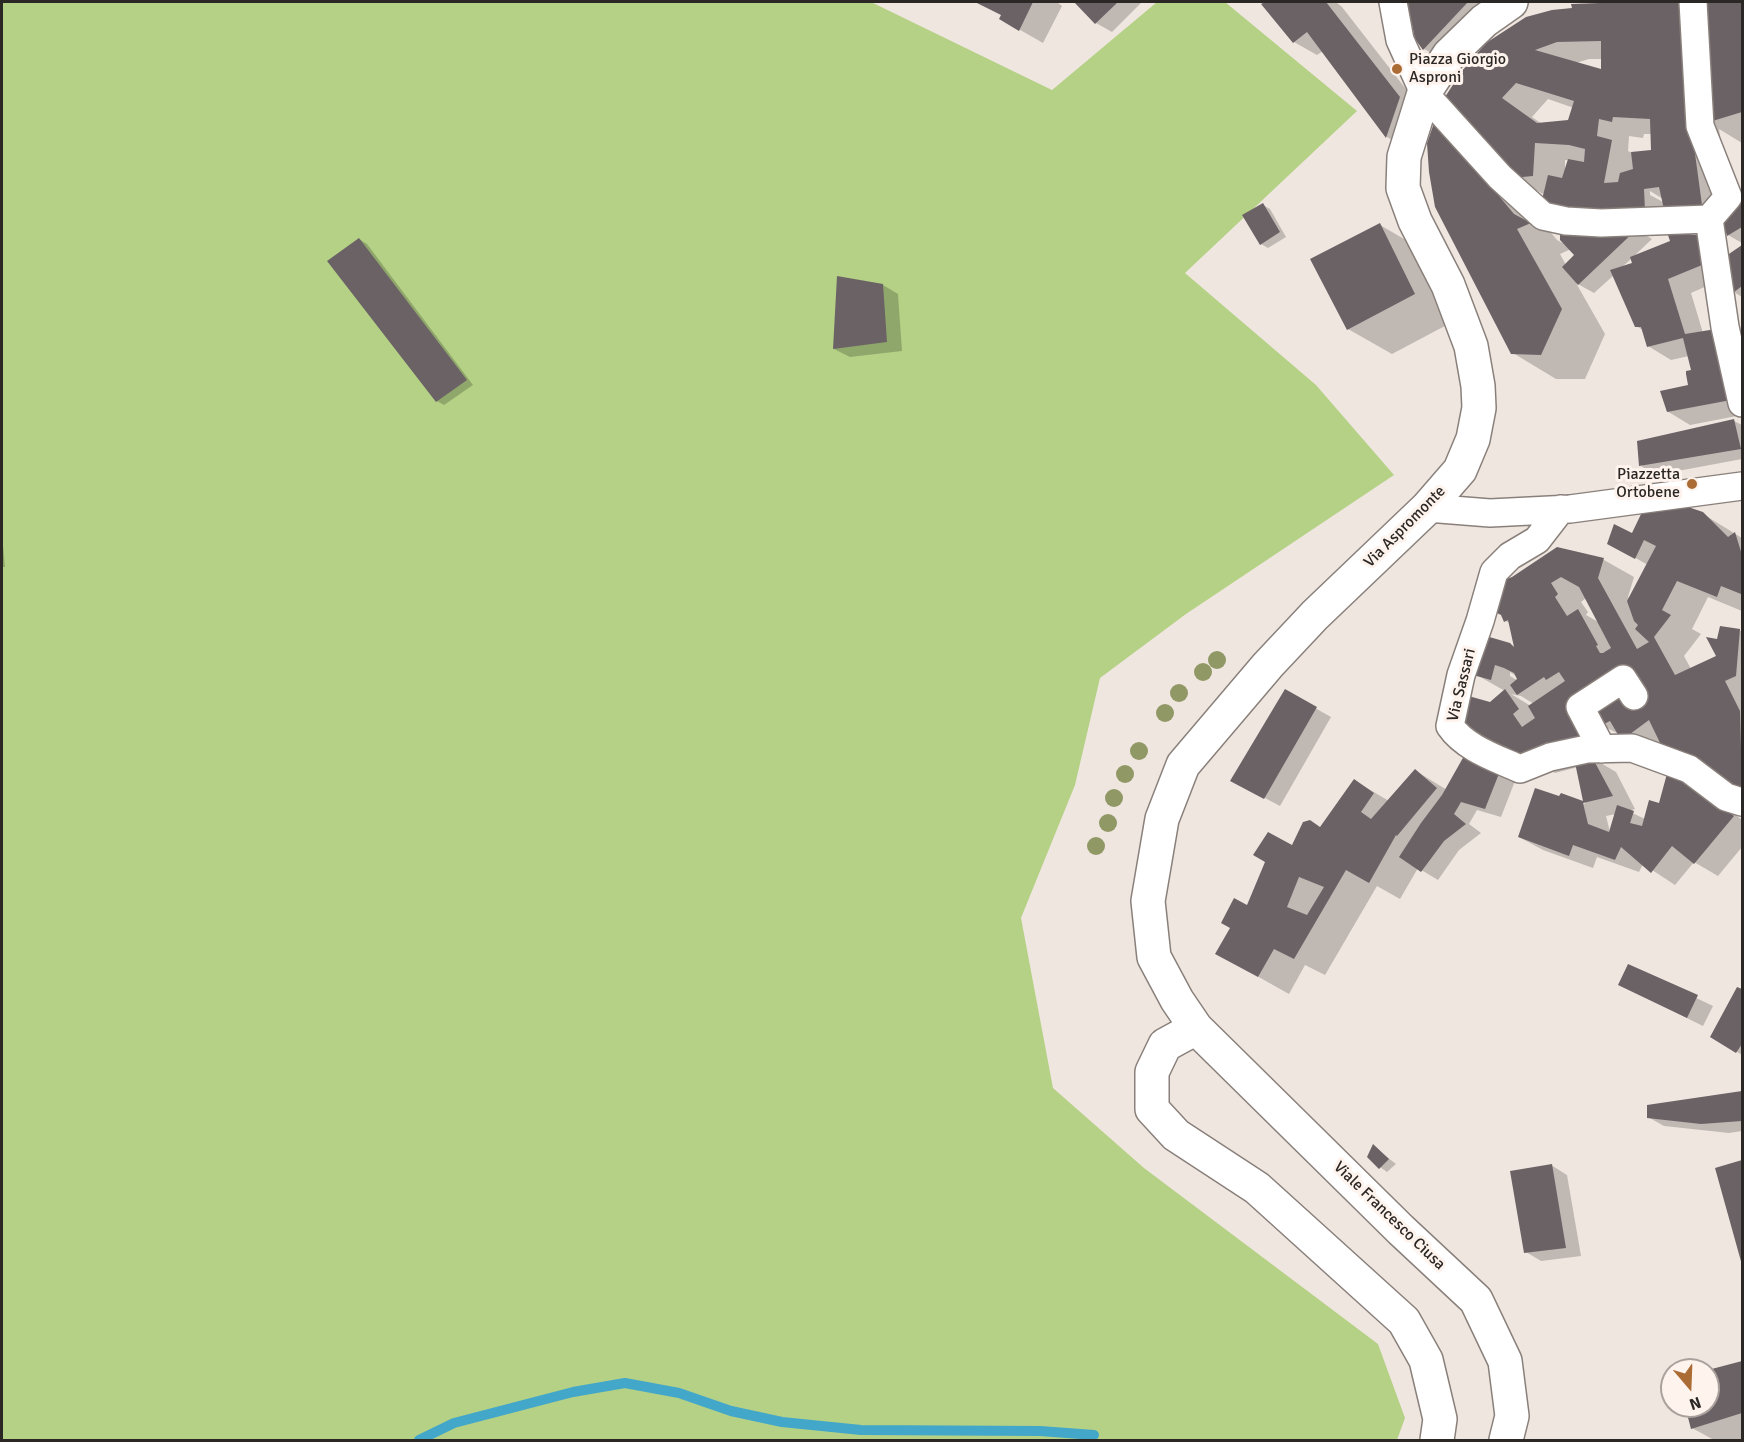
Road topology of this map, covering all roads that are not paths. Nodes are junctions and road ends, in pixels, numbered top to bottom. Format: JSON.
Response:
{"nodes":[{"id":1,"x":1393,"y":2,"type":"edge"},
{"id":2,"x":1511,"y":2,"type":"edge"},
{"id":3,"x":1693,"y":2,"type":"edge"},
{"id":4,"x":1424,"y":93,"type":"junction"},
{"id":5,"x":1709,"y":219,"type":"junction"},
{"id":6,"x":1734,"y":327,"type":"edge"},
{"id":7,"x":1743,"y":403,"type":"edge"},
{"id":8,"x":1731,"y":488,"type":"edge"},
{"id":9,"x":1427,"y":508,"type":"junction"},
{"id":10,"x":1561,"y":509,"type":"junction"},
{"id":11,"x":1634,"y":696,"type":"dead end"},
{"id":12,"x":1602,"y":749,"type":"junction"},
{"id":13,"x":1743,"y":801,"type":"edge"},
{"id":14,"x":1196,"y":1028,"type":"junction"},
{"id":15,"x":1437,"y":1440,"type":"edge"},
{"id":16,"x":1506,"y":1440,"type":"edge"}],
"edges":[{"from":1,"to":4,"type":"street"},
{"from":2,"to":4,"type":"street","name":"Via Aspromonte"},
{"from":3,"to":5,"type":"street"},
{"from":4,"to":5,"type":"street"},
{"from":4,"to":9,"type":"street","name":"Via Aspromonte"},
{"from":5,"to":6,"type":"street"},
{"from":6,"to":7,"type":"street"},
{"from":8,"to":10,"type":"street"},
{"from":9,"to":10,"type":"street"},
{"from":9,"to":14,"type":"street","name":"Via Aspromonte"},
{"from":10,"to":12,"type":"street","name":"Via Sassari"},
{"from":11,"to":12,"type":"street"},
{"from":12,"to":13,"type":"street","name":"Via Sassari"},
{"from":14,"to":15,"type":"street"},
{"from":14,"to":16,"type":"street","name":"Viale Francesco Ciusa"}]}
